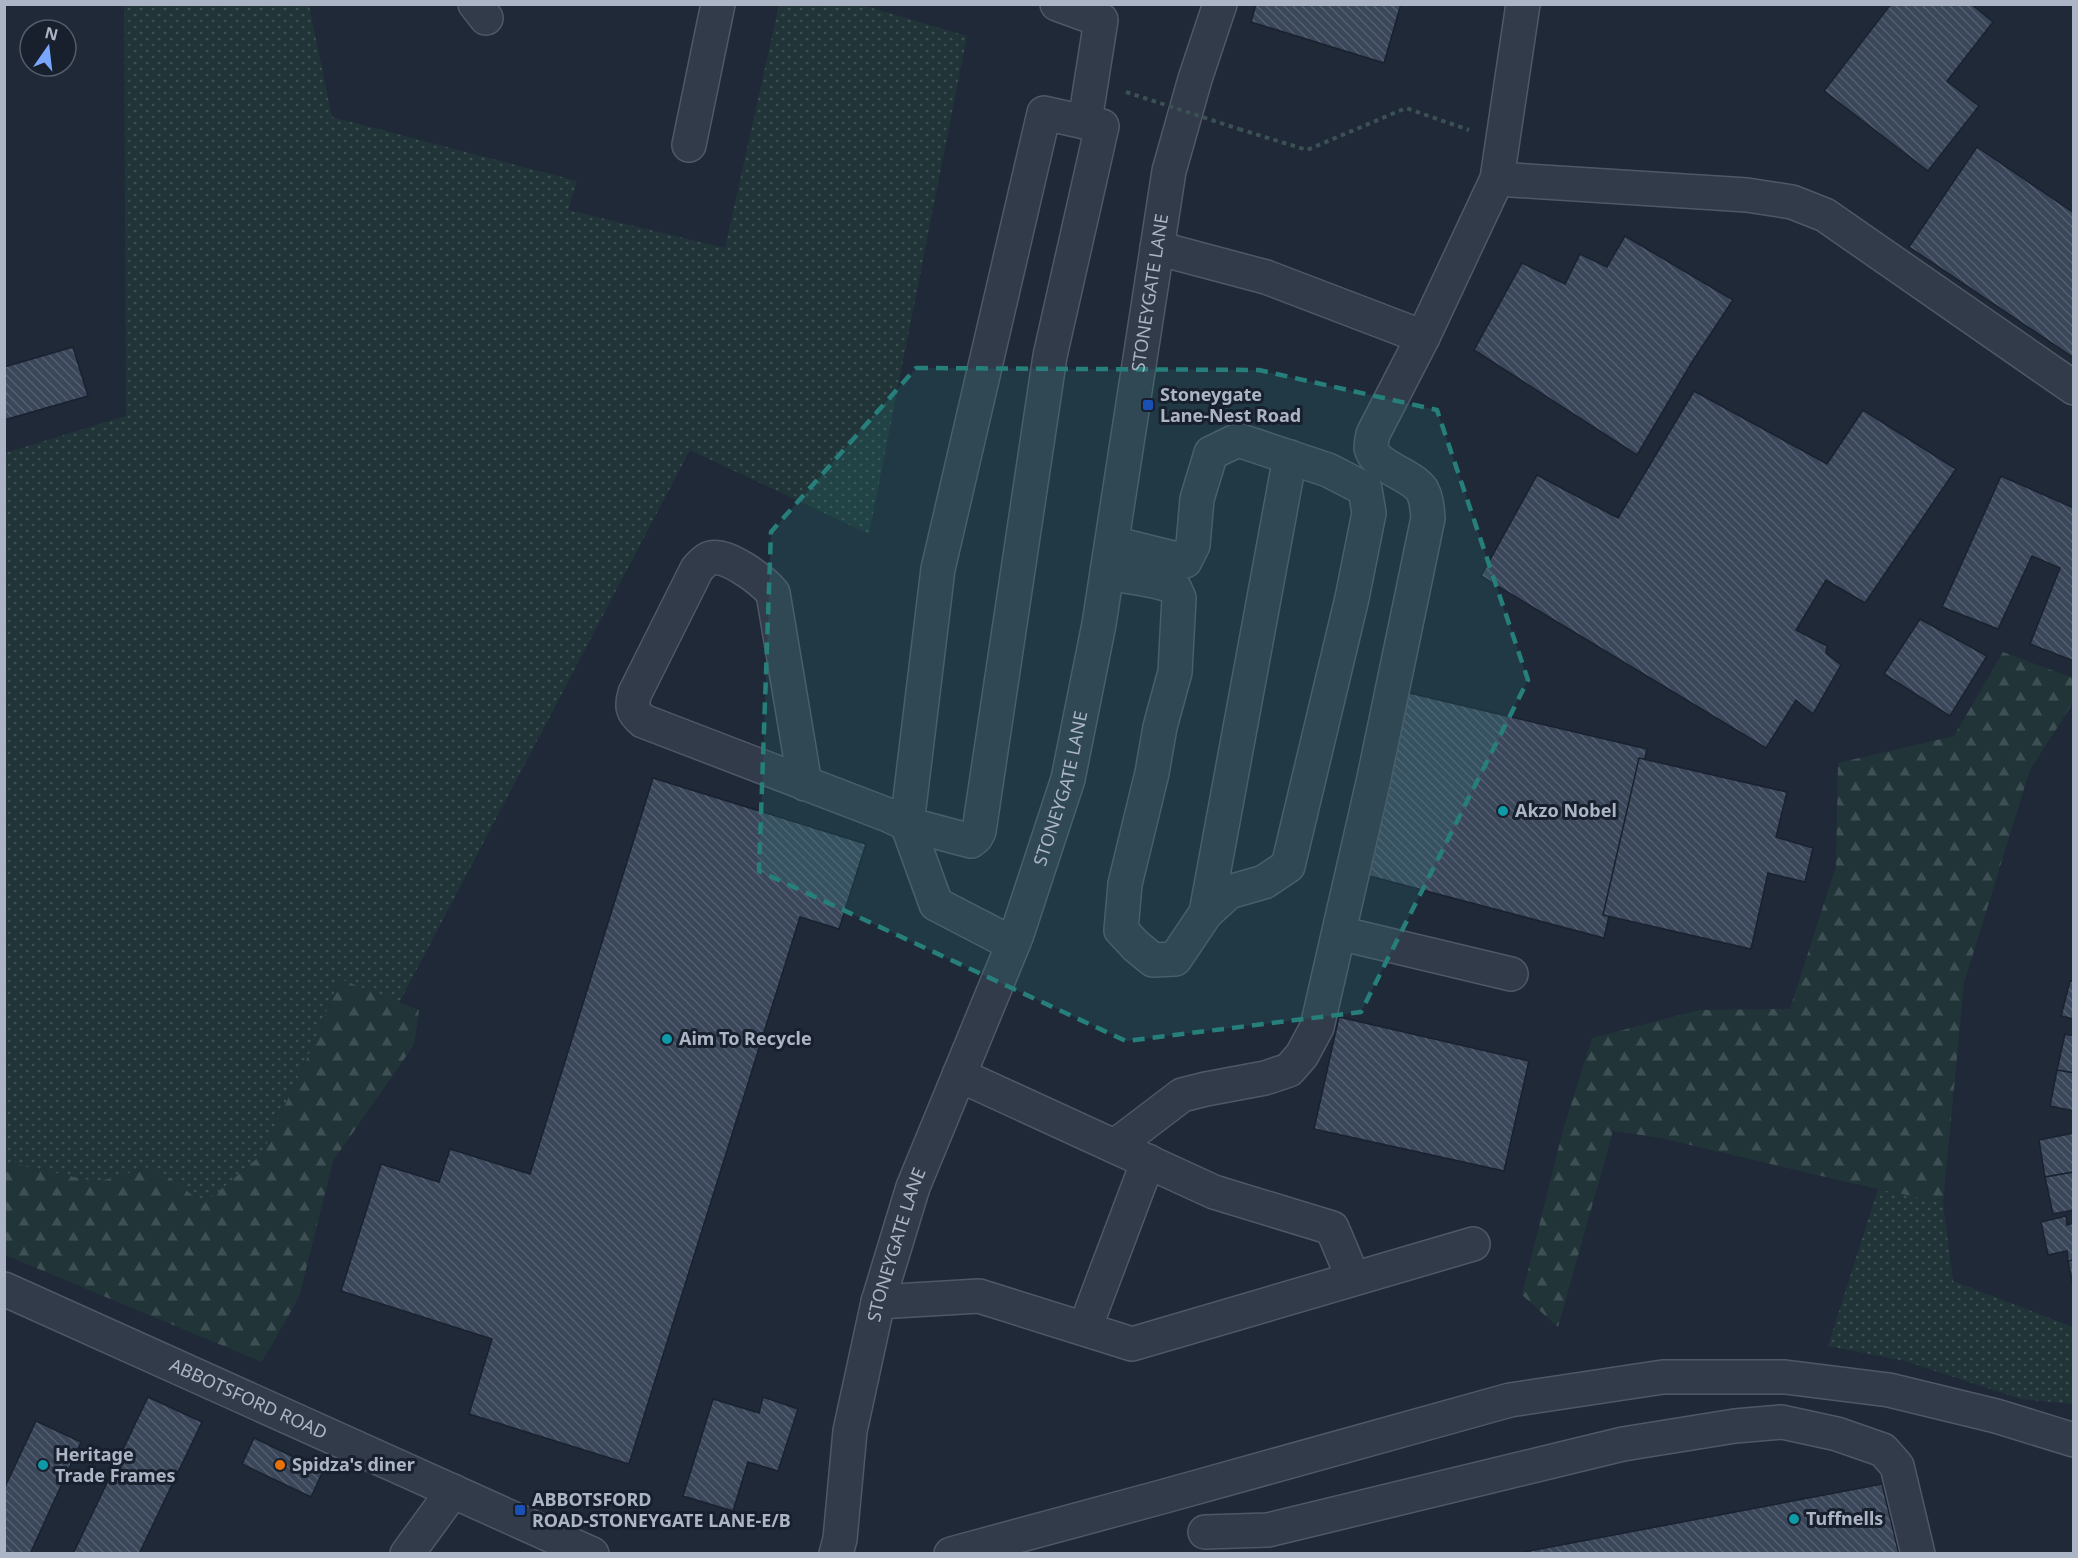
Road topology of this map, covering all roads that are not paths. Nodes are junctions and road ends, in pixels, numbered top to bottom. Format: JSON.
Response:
{"nodes":[{"id":1,"x":718,"y":4,"type":"edge"},
{"id":2,"x":1057,"y":4,"type":"edge"},
{"id":3,"x":1220,"y":4,"type":"edge"},
{"id":4,"x":1523,"y":4,"type":"edge"},
{"id":5,"x":1085,"y":121,"type":"junction"},
{"id":6,"x":689,"y":145,"type":"dead end"},
{"id":7,"x":1497,"y":179,"type":"junction"},
{"id":8,"x":1157,"y":248,"type":"junction"},
{"id":9,"x":1423,"y":337,"type":"junction"},
{"id":10,"x":2073,"y":388,"type":"edge"},
{"id":11,"x":1290,"y":457,"type":"junction"},
{"id":12,"x":1109,"y":558,"type":"junction"},
{"id":13,"x":805,"y":784,"type":"junction"},
{"id":14,"x":907,"y":824,"type":"junction"},
{"id":15,"x":1206,"y":913,"type":"junction"},
{"id":16,"x":1339,"y":933,"type":"junction"},
{"id":17,"x":1013,"y":944,"type":"junction"},
{"id":18,"x":1510,"y":974,"type":"dead end"},
{"id":19,"x":959,"y":1075,"type":"junction"},
{"id":20,"x":1116,"y":1146,"type":"junction"},
{"id":21,"x":1148,"y":1161,"type":"junction"},
{"id":22,"x":1473,"y":1244,"type":"dead end"},
{"id":23,"x":1353,"y":1278,"type":"junction"},
{"id":24,"x":4,"y":1289,"type":"edge"},
{"id":25,"x":878,"y":1302,"type":"junction"},
{"id":26,"x":1085,"y":1328,"type":"junction"},
{"id":27,"x":2073,"y":1440,"type":"edge"},
{"id":28,"x":453,"y":1491,"type":"junction"},
{"id":29,"x":1165,"y":1496,"type":"junction"},
{"id":30,"x":1208,"y":1543,"type":"edge"},
{"id":31,"x":1022,"y":1544,"type":"edge"},
{"id":32,"x":407,"y":1554,"type":"edge"},
{"id":33,"x":592,"y":1554,"type":"edge"},
{"id":34,"x":836,"y":1554,"type":"edge"},
{"id":35,"x":951,"y":1554,"type":"edge"},
{"id":36,"x":1918,"y":1554,"type":"edge"}],
"edges":[{"from":1,"to":6,"type":"street"},
{"from":2,"to":5,"type":"street"},
{"from":3,"to":8,"type":"street","name":"STONEYGATE LANE"},
{"from":4,"to":7,"type":"street"},
{"from":5,"to":14,"type":"street"},
{"from":5,"to":14,"type":"street"},
{"from":7,"to":9,"type":"street"},
{"from":7,"to":10,"type":"street"},
{"from":8,"to":9,"type":"street"},
{"from":8,"to":12,"type":"street","name":"STONEYGATE LANE"},
{"from":9,"to":16,"type":"street"},
{"from":11,"to":12,"type":"street"},
{"from":11,"to":15,"type":"street"},
{"from":11,"to":15,"type":"street"},
{"from":12,"to":15,"type":"street"},
{"from":12,"to":17,"type":"street","name":"STONEYGATE LANE"},
{"from":13,"to":13,"type":"street"},
{"from":13,"to":14,"type":"street"},
{"from":14,"to":17,"type":"street"},
{"from":16,"to":18,"type":"street"},
{"from":16,"to":20,"type":"street"},
{"from":17,"to":19,"type":"street","name":"STONEYGATE LANE"},
{"from":19,"to":20,"type":"street"},
{"from":19,"to":25,"type":"street","name":"STONEYGATE LANE"},
{"from":20,"to":21,"type":"street"},
{"from":21,"to":23,"type":"street"},
{"from":21,"to":26,"type":"street"},
{"from":22,"to":23,"type":"street"},
{"from":23,"to":26,"type":"street"},
{"from":24,"to":28,"type":"street","name":"ABBOTSFORD ROAD"},
{"from":25,"to":26,"type":"street"},
{"from":25,"to":34,"type":"street","name":"STONEYGATE LANE"},
{"from":27,"to":29,"type":"street"},
{"from":28,"to":32,"type":"street"},
{"from":28,"to":33,"type":"street","name":"ABBOTSFORD ROAD"},
{"from":29,"to":30,"type":"street"},
{"from":29,"to":31,"type":"street"},
{"from":30,"to":36,"type":"street"},
{"from":31,"to":35,"type":"street"}]}
